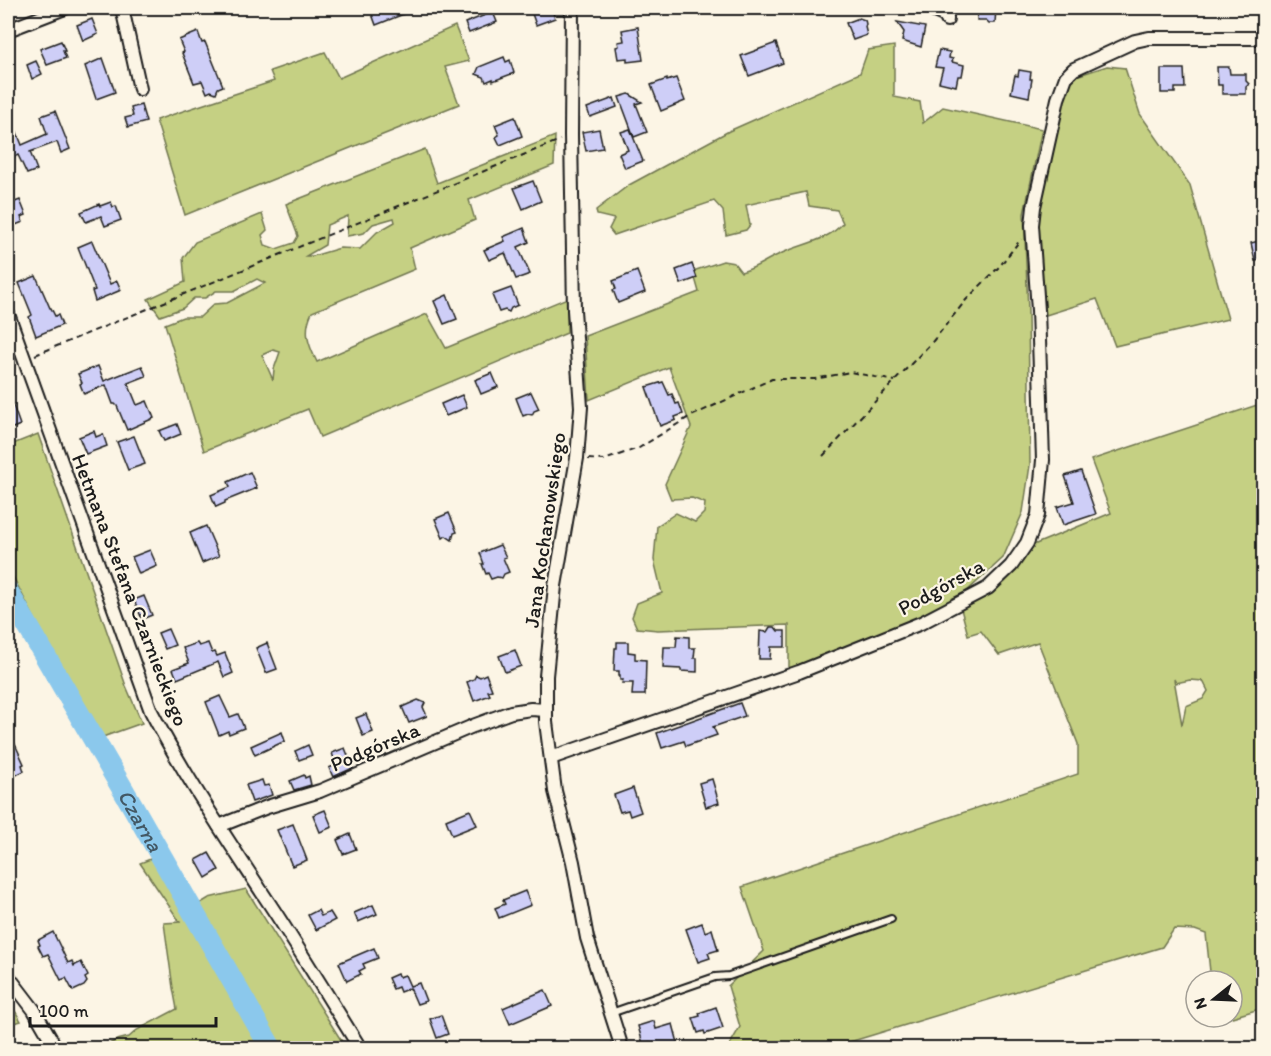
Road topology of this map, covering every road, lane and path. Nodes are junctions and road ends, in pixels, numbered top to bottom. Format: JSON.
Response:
{"nodes":[{"id":1,"x":65,"y":8,"type":"edge"},
{"id":2,"x":122,"y":8,"type":"edge"},
{"id":3,"x":572,"y":8,"type":"edge"},
{"id":4,"x":920,"y":8,"type":"edge"},
{"id":5,"x":947,"y":14,"type":"edge"},
{"id":6,"x":8,"y":30,"type":"edge"},
{"id":7,"x":1263,"y":38,"type":"edge"},
{"id":8,"x":140,"y":89,"type":"dead end"},
{"id":9,"x":571,"y":135,"type":"junction"},
{"id":10,"x":1032,"y":225,"type":"junction"},
{"id":11,"x":8,"y":314,"type":"edge"},
{"id":12,"x":24,"y":360,"type":"junction"},
{"id":13,"x":895,"y":381,"type":"junction"},
{"id":14,"x":823,"y":456,"type":"dead end"},
{"id":15,"x":576,"y":458,"type":"junction"},
{"id":16,"x":546,"y":710,"type":"junction"},
{"id":17,"x":551,"y":758,"type":"junction"},
{"id":18,"x":219,"y":826,"type":"junction"},
{"id":19,"x":891,"y":919,"type":"dead end"},
{"id":20,"x":8,"y":976,"type":"edge"},
{"id":21,"x":611,"y":1013,"type":"junction"},
{"id":22,"x":56,"y":1048,"type":"edge"},
{"id":23,"x":360,"y":1048,"type":"edge"},
{"id":24,"x":622,"y":1048,"type":"edge"}],
"edges":[{"from":1,"to":6,"type":"street"},
{"from":2,"to":8,"type":"street"},
{"from":3,"to":9,"type":"street","name":"Jana Kochanowskiego"},
{"from":4,"to":5,"type":"lane"},
{"from":7,"to":10,"type":"street","name":"Podgórska"},
{"from":9,"to":12,"type":"path"},
{"from":9,"to":15,"type":"street","name":"Jana Kochanowskiego"},
{"from":10,"to":13,"type":"path"},
{"from":10,"to":17,"type":"street","name":"Podgórska"},
{"from":11,"to":12,"type":"street","name":"Hetmana Stefana Czarnieckiego"},
{"from":12,"to":18,"type":"street","name":"Hetmana Stefana Czarnieckiego"},
{"from":13,"to":14,"type":"path"},
{"from":13,"to":15,"type":"path"},
{"from":15,"to":16,"type":"street","name":"Jana Kochanowskiego"},
{"from":16,"to":17,"type":"street","name":"Jana Kochanowskiego"},
{"from":16,"to":18,"type":"street","name":"Podgórska"},
{"from":17,"to":21,"type":"street","name":"Jana Kochanowskiego"},
{"from":18,"to":23,"type":"street","name":"Hetmana Stefana Czarnieckiego"},
{"from":19,"to":21,"type":"lane"},
{"from":20,"to":22,"type":"street"},
{"from":21,"to":24,"type":"street","name":"Jana Kochanowskiego"}]}
